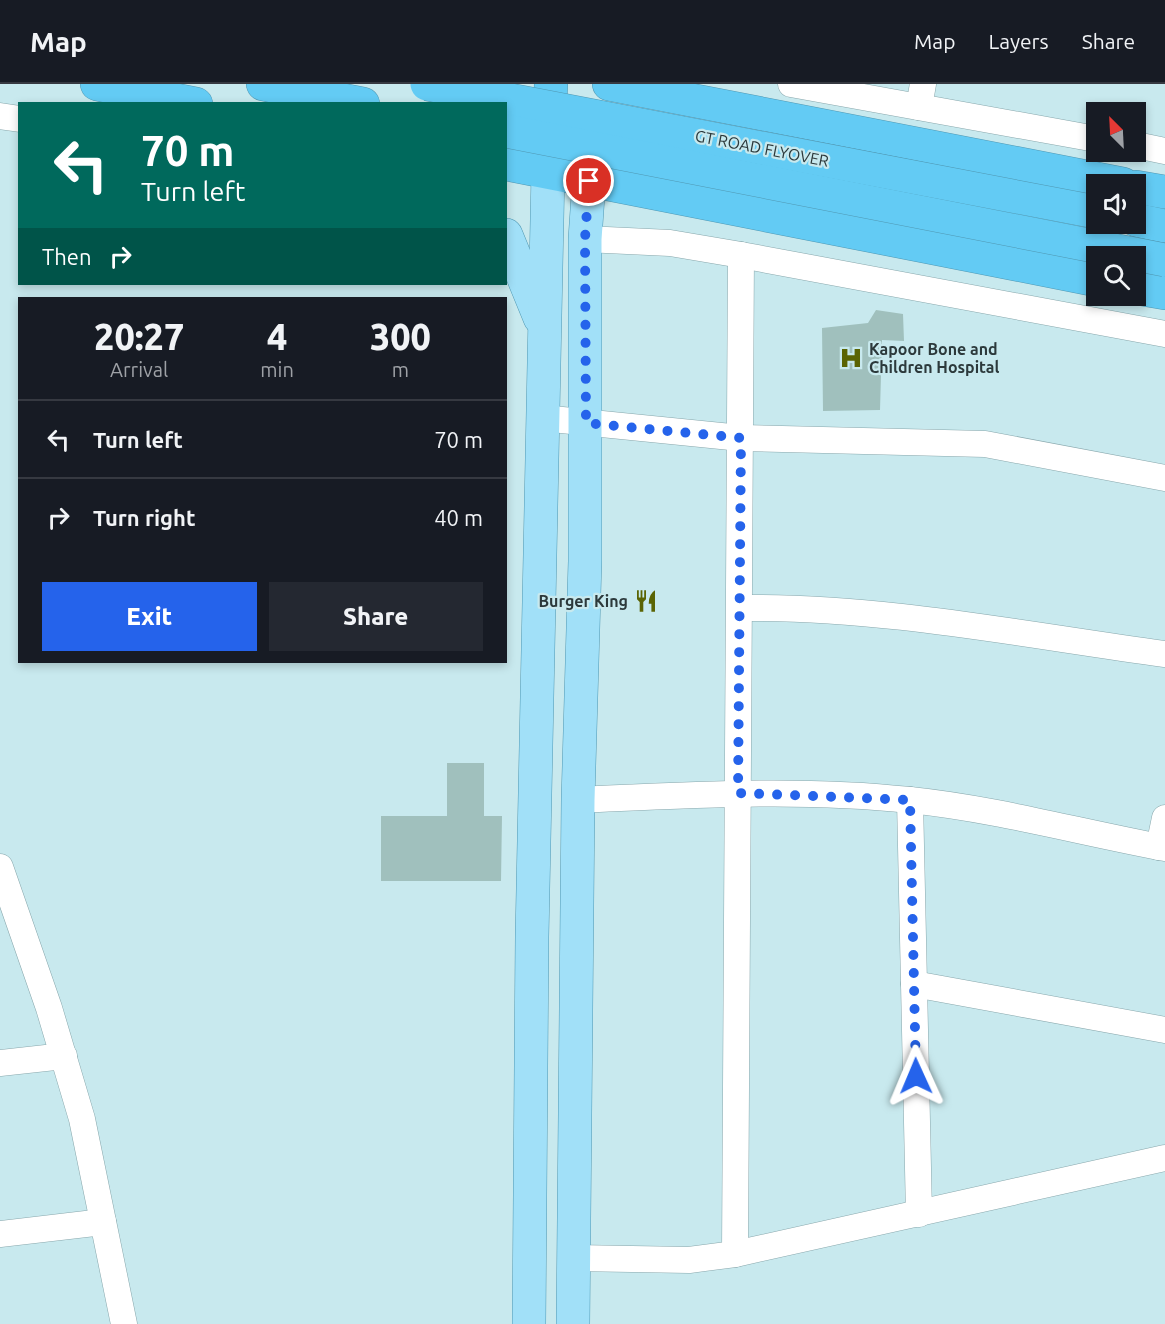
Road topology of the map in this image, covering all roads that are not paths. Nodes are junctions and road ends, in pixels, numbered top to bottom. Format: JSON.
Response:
{"nodes":[{"id":1,"x":97,"y":84,"type":"edge"},
{"id":2,"x":263,"y":84,"type":"edge"},
{"id":3,"x":428,"y":84,"type":"edge"},
{"id":4,"x":550,"y":84,"type":"edge"},
{"id":5,"x":591,"y":84,"type":"edge"},
{"id":6,"x":609,"y":84,"type":"edge"},
{"id":7,"x":711,"y":84,"type":"edge"},
{"id":8,"x":791,"y":84,"type":"edge"},
{"id":9,"x":921,"y":95,"type":"edge"},
{"id":10,"x":186,"y":102,"type":"edge"},
{"id":11,"x":353,"y":102,"type":"edge"},
{"id":12,"x":0,"y":116,"type":"edge"},
{"id":13,"x":768,"y":117,"type":"junction"},
{"id":14,"x":18,"y":119,"type":"edge"},
{"id":15,"x":507,"y":131,"type":"edge"},
{"id":16,"x":1086,"y":136,"type":"edge"},
{"id":17,"x":1146,"y":148,"type":"edge"},
{"id":18,"x":1165,"y":151,"type":"edge"},
{"id":19,"x":507,"y":164,"type":"edge"},
{"id":20,"x":548,"y":172,"type":"junction"},
{"id":21,"x":1086,"y":177,"type":"edge"},
{"id":22,"x":589,"y":181,"type":"junction"},
{"id":23,"x":1146,"y":189,"type":"edge"},
{"id":24,"x":1165,"y":192,"type":"edge"},
{"id":25,"x":1086,"y":210,"type":"edge"},
{"id":26,"x":1146,"y":222,"type":"edge"},
{"id":27,"x":1165,"y":225,"type":"edge"},
{"id":28,"x":507,"y":237,"type":"edge"},
{"id":29,"x":585,"y":239,"type":"junction"},
{"id":30,"x":741,"y":255,"type":"junction"},
{"id":31,"x":1165,"y":260,"type":"edge"},
{"id":32,"x":1086,"y":278,"type":"edge"},
{"id":33,"x":1146,"y":290,"type":"edge"},
{"id":34,"x":1165,"y":293,"type":"edge"},
{"id":35,"x":545,"y":331,"type":"junction"},
{"id":36,"x":1165,"y":334,"type":"edge"},
{"id":37,"x":542,"y":418,"type":"junction"},
{"id":38,"x":586,"y":423,"type":"junction"},
{"id":39,"x":741,"y":438,"type":"junction"},
{"id":40,"x":1165,"y":478,"type":"edge"},
{"id":41,"x":740,"y":608,"type":"junction"},
{"id":42,"x":1165,"y":654,"type":"edge"},
{"id":43,"x":537,"y":738,"type":"junction"},
{"id":44,"x":580,"y":739,"type":"junction"},
{"id":45,"x":738,"y":793,"type":"junction"},
{"id":46,"x":910,"y":800,"type":"junction"},
{"id":47,"x":578,"y":801,"type":"junction"},
{"id":48,"x":1165,"y":818,"type":"edge"},
{"id":49,"x":1162,"y":848,"type":"edge"},
{"id":50,"x":0,"y":867,"type":"edge"},
{"id":51,"x":914,"y":984,"type":"junction"},
{"id":52,"x":532,"y":991,"type":"junction"},
{"id":53,"x":576,"y":992,"type":"junction"},
{"id":54,"x":1165,"y":1030,"type":"edge"},
{"id":55,"x":64,"y":1056,"type":"junction"},
{"id":56,"x":0,"y":1063,"type":"edge"},
{"id":57,"x":1165,"y":1158,"type":"edge"},
{"id":58,"x":919,"y":1214,"type":"junction"},
{"id":59,"x":103,"y":1222,"type":"junction"},
{"id":60,"x":0,"y":1234,"type":"edge"},
{"id":61,"x":735,"y":1254,"type":"junction"},
{"id":62,"x":574,"y":1258,"type":"junction"},
{"id":63,"x":124,"y":1324,"type":"edge"},
{"id":64,"x":529,"y":1324,"type":"edge"},
{"id":65,"x":573,"y":1324,"type":"edge"}],
"edges":[{"from":1,"to":10,"type":"highway"},
{"from":2,"to":11,"type":"highway"},
{"from":3,"to":25,"type":"highway","name":"GT ROAD FLYOVER","bridge":true},
{"from":4,"to":20,"type":"highway"},
{"from":5,"to":22,"type":"highway"},
{"from":6,"to":13,"type":"highway"},
{"from":7,"to":13,"type":"highway"},
{"from":8,"to":9,"type":"street"},
{"from":9,"to":16,"type":"street"},
{"from":12,"to":14,"type":"street"},
{"from":13,"to":21,"type":"highway"},
{"from":15,"to":31,"type":"highway","name":"GT ROAD FLYOVER","bridge":true},
{"from":17,"to":18,"type":"street"},
{"from":19,"to":20,"type":"highway"},
{"from":20,"to":22,"type":"highway"},
{"from":20,"to":35,"type":"main road"},
{"from":22,"to":29,"type":"main road"},
{"from":22,"to":32,"type":"highway"},
{"from":23,"to":24,"type":"highway"},
{"from":26,"to":27,"type":"highway"},
{"from":28,"to":35,"type":"main road"},
{"from":29,"to":30,"type":"street"},
{"from":29,"to":38,"type":"main road"},
{"from":30,"to":36,"type":"street"},
{"from":30,"to":39,"type":"street"},
{"from":33,"to":34,"type":"highway"},
{"from":35,"to":37,"type":"main road"},
{"from":37,"to":38,"type":"street"},
{"from":37,"to":43,"type":"main road"},
{"from":38,"to":39,"type":"street"},
{"from":38,"to":44,"type":"main road"},
{"from":39,"to":40,"type":"street"},
{"from":39,"to":41,"type":"street"},
{"from":41,"to":42,"type":"street"},
{"from":41,"to":45,"type":"street"},
{"from":43,"to":44,"type":"main road"},
{"from":43,"to":52,"type":"main road"},
{"from":44,"to":47,"type":"main road"},
{"from":45,"to":46,"type":"street"},
{"from":45,"to":47,"type":"street"},
{"from":45,"to":61,"type":"street"},
{"from":46,"to":49,"type":"street"},
{"from":46,"to":51,"type":"street"},
{"from":47,"to":53,"type":"main road"},
{"from":48,"to":49,"type":"street"},
{"from":50,"to":55,"type":"street"},
{"from":51,"to":54,"type":"street"},
{"from":51,"to":58,"type":"street"},
{"from":52,"to":53,"type":"main road"},
{"from":52,"to":64,"type":"main road"},
{"from":53,"to":62,"type":"main road"},
{"from":55,"to":56,"type":"street"},
{"from":55,"to":59,"type":"street"},
{"from":57,"to":58,"type":"street"},
{"from":58,"to":61,"type":"street"},
{"from":59,"to":60,"type":"street"},
{"from":59,"to":63,"type":"street"},
{"from":61,"to":62,"type":"street"},
{"from":62,"to":65,"type":"main road"}]}
